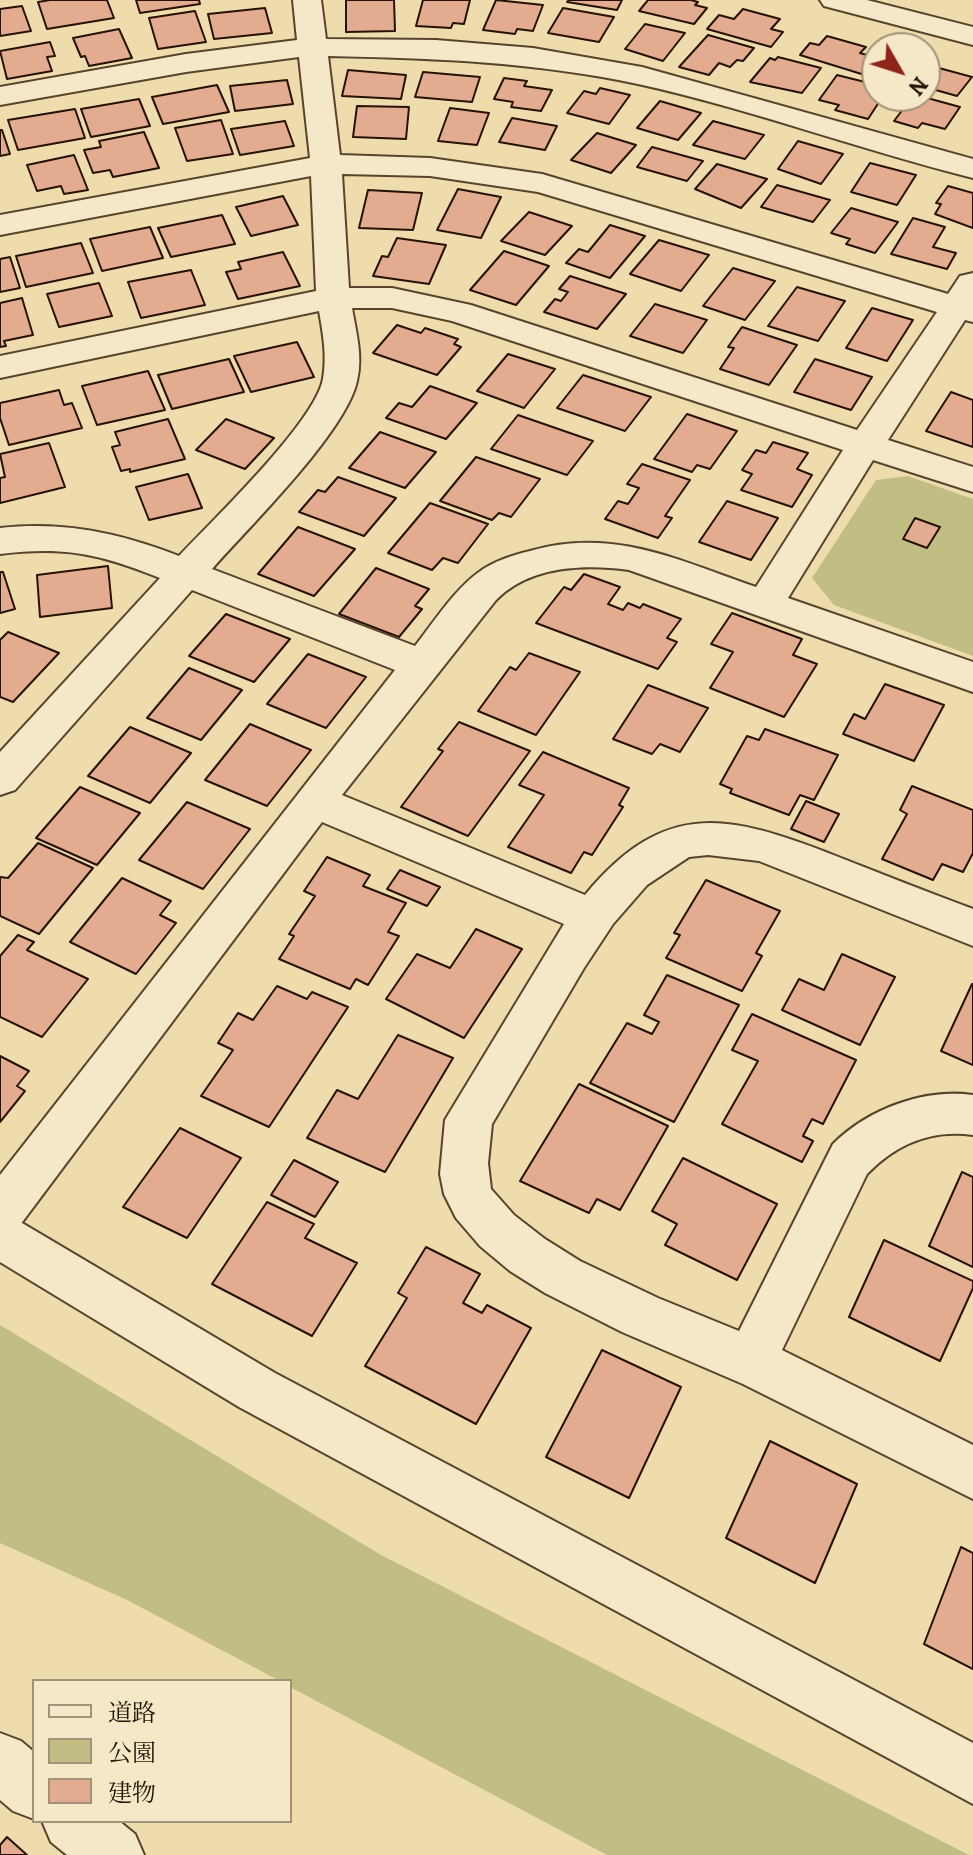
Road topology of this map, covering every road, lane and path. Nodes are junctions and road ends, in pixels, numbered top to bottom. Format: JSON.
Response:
{"nodes":[{"id":1,"x":307,"y":0,"type":"edge"},
{"id":2,"x":834,"y":0,"type":"edge"},
{"id":3,"x":973,"y":36,"type":"edge"},
{"id":4,"x":310,"y":47,"type":"junction"},
{"id":5,"x":0,"y":96,"type":"edge"},
{"id":6,"x":326,"y":164,"type":"junction"},
{"id":7,"x":973,"y":169,"type":"edge"},
{"id":8,"x":0,"y":225,"type":"edge"},
{"id":9,"x":333,"y":298,"type":"junction"},
{"id":10,"x":968,"y":300,"type":"edge"},
{"id":11,"x":0,"y":367,"type":"edge"},
{"id":12,"x":865,"y":444,"type":"junction"},
{"id":13,"x":973,"y":480,"type":"edge"},
{"id":14,"x":0,"y":541,"type":"edge"},
{"id":15,"x":184,"y":575,"type":"junction"},
{"id":16,"x":765,"y":603,"type":"junction"},
{"id":17,"x":421,"y":664,"type":"junction"},
{"id":18,"x":973,"y":677,"type":"edge"},
{"id":19,"x":0,"y":779,"type":"edge"},
{"id":20,"x":314,"y":801,"type":"junction"},
{"id":21,"x":592,"y":917,"type":"junction"},
{"id":22,"x":973,"y":928,"type":"edge"},
{"id":23,"x":973,"y":1115,"type":"edge"},
{"id":24,"x":0,"y":1213,"type":"edge"},
{"id":25,"x":0,"y":1236,"type":"edge"},
{"id":26,"x":750,"y":1362,"type":"junction"},
{"id":27,"x":973,"y":1473,"type":"edge"},
{"id":28,"x":0,"y":1762,"type":"edge"},
{"id":29,"x":973,"y":1775,"type":"edge"},
{"id":30,"x":32,"y":1788,"type":"edge"},
{"id":31,"x":74,"y":1823,"type":"edge"},
{"id":32,"x":114,"y":1855,"type":"edge"}],
"edges":[{"from":1,"to":4,"type":"street"},
{"from":2,"to":3,"type":"street"},
{"from":4,"to":5,"type":"street"},
{"from":4,"to":6,"type":"street"},
{"from":4,"to":7,"type":"street"},
{"from":6,"to":8,"type":"street"},
{"from":6,"to":9,"type":"street"},
{"from":6,"to":10,"type":"street"},
{"from":9,"to":11,"type":"street"},
{"from":9,"to":12,"type":"street"},
{"from":9,"to":15,"type":"street"},
{"from":10,"to":12,"type":"street"},
{"from":12,"to":13,"type":"street"},
{"from":12,"to":16,"type":"street"},
{"from":14,"to":15,"type":"street"},
{"from":15,"to":17,"type":"street"},
{"from":15,"to":19,"type":"street"},
{"from":16,"to":17,"type":"street"},
{"from":16,"to":18,"type":"street"},
{"from":17,"to":20,"type":"street"},
{"from":20,"to":21,"type":"street"},
{"from":20,"to":24,"type":"street"},
{"from":21,"to":22,"type":"street"},
{"from":21,"to":26,"type":"street"},
{"from":23,"to":26,"type":"street"},
{"from":25,"to":29,"type":"street"},
{"from":26,"to":27,"type":"street"},
{"from":28,"to":30,"type":"street"},
{"from":31,"to":32,"type":"street"}]}
